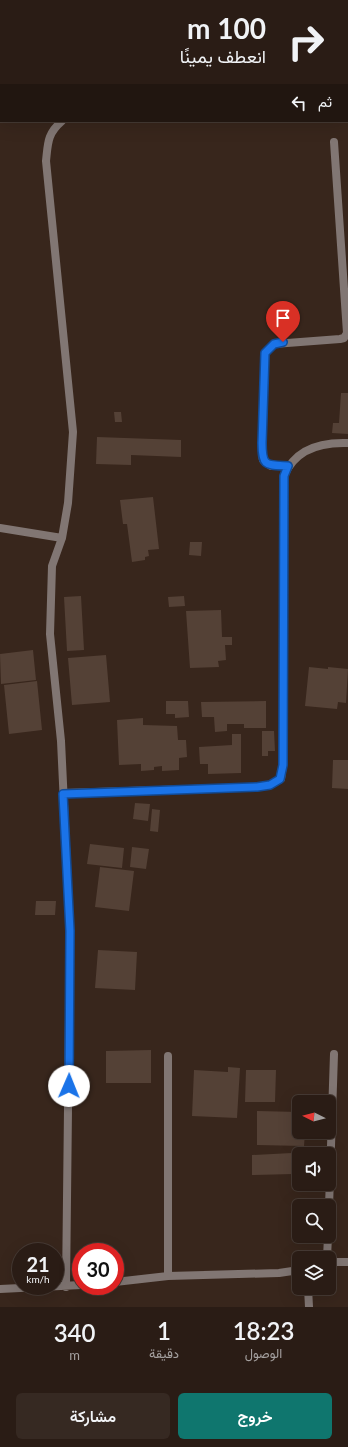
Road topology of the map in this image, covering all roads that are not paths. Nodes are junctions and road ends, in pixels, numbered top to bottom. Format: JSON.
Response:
{"nodes":[{"id":1,"x":61,"y":122,"type":"edge"},
{"id":2,"x":334,"y":142,"type":"dead end"},
{"id":3,"x":345,"y":244,"type":"edge"},
{"id":4,"x":348,"y":443,"type":"edge"},
{"id":5,"x":288,"y":466,"type":"junction"},
{"id":6,"x":0,"y":528,"type":"edge"},
{"id":7,"x":62,"y":538,"type":"junction"},
{"id":8,"x":63,"y":794,"type":"junction"},
{"id":9,"x":334,"y":1054,"type":"dead end"},
{"id":10,"x":168,"y":1056,"type":"dead end"},
{"id":11,"x":329,"y":1199,"type":"edge"},
{"id":12,"x":336,"y":1262,"type":"edge"},
{"id":13,"x":348,"y":1262,"type":"edge"},
{"id":14,"x":292,"y":1271,"type":"edge"},
{"id":15,"x":168,"y":1276,"type":"junction"},
{"id":16,"x":124,"y":1281,"type":"edge"},
{"id":17,"x":66,"y":1286,"type":"junction"},
{"id":18,"x":72,"y":1286,"type":"edge"},
{"id":19,"x":0,"y":1289,"type":"edge"},
{"id":20,"x":308,"y":1295,"type":"edge"},
{"id":21,"x":309,"y":1307,"type":"edge"}],
"edges":[{"from":1,"to":7,"type":"street"},
{"from":2,"to":3,"type":"street"},
{"from":3,"to":5,"type":"street"},
{"from":4,"to":5,"type":"street"},
{"from":5,"to":8,"type":"street"},
{"from":6,"to":7,"type":"street"},
{"from":7,"to":8,"type":"street"},
{"from":8,"to":17,"type":"street"},
{"from":9,"to":11,"type":"street"},
{"from":10,"to":15,"type":"street"},
{"from":12,"to":13,"type":"street"},
{"from":14,"to":15,"type":"street"},
{"from":15,"to":16,"type":"street"},
{"from":17,"to":18,"type":"street"},
{"from":17,"to":19,"type":"street"},
{"from":20,"to":21,"type":"street"}]}
